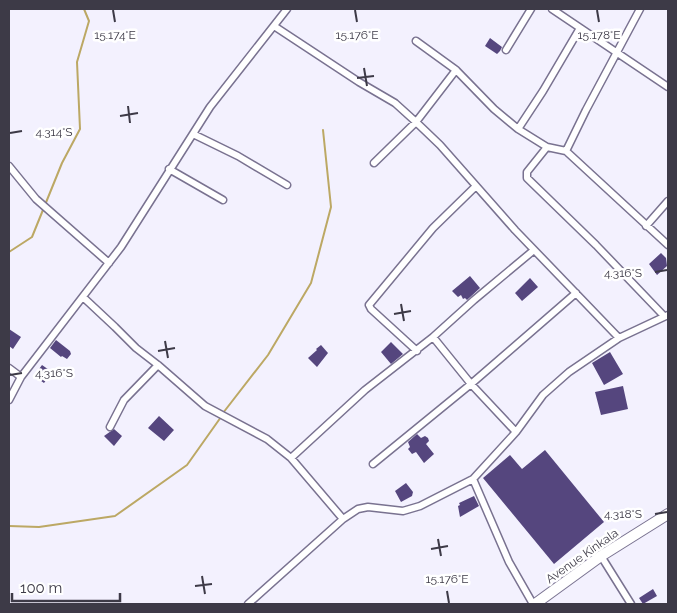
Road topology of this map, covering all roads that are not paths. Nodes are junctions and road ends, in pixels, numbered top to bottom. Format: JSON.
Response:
{"nodes":[{"id":1,"x":287,"y":9,"type":"edge"},
{"id":2,"x":531,"y":9,"type":"edge"},
{"id":3,"x":552,"y":9,"type":"edge"},
{"id":4,"x":640,"y":9,"type":"edge"},
{"id":5,"x":561,"y":11,"type":"edge"},
{"id":6,"x":274,"y":26,"type":"junction"},
{"id":7,"x":580,"y":28,"type":"junction"},
{"id":8,"x":416,"y":41,"type":"dead end"},
{"id":9,"x":506,"y":50,"type":"dead end"},
{"id":10,"x":616,"y":52,"type":"junction"},
{"id":11,"x":456,"y":70,"type":"junction"},
{"id":12,"x":668,"y":87,"type":"edge"},
{"id":13,"x":416,"y":122,"type":"junction"},
{"id":14,"x":518,"y":129,"type":"junction"},
{"id":15,"x":193,"y":134,"type":"junction"},
{"id":16,"x":547,"y":147,"type":"junction"},
{"id":17,"x":566,"y":151,"type":"junction"},
{"id":18,"x":374,"y":163,"type":"dead end"},
{"id":19,"x":9,"y":166,"type":"edge"},
{"id":20,"x":169,"y":169,"type":"junction"},
{"id":21,"x":287,"y":185,"type":"dead end"},
{"id":22,"x":476,"y":186,"type":"junction"},
{"id":23,"x":223,"y":200,"type":"dead end"},
{"id":24,"x":668,"y":201,"type":"edge"},
{"id":25,"x":646,"y":226,"type":"junction"},
{"id":26,"x":668,"y":245,"type":"edge"},
{"id":27,"x":534,"y":250,"type":"junction"},
{"id":28,"x":109,"y":263,"type":"junction"},
{"id":29,"x":576,"y":293,"type":"junction"},
{"id":30,"x":84,"y":298,"type":"junction"},
{"id":31,"x":666,"y":316,"type":"edge"},
{"id":32,"x":433,"y":337,"type":"junction"},
{"id":33,"x":619,"y":338,"type":"junction"},
{"id":34,"x":417,"y":351,"type":"junction"},
{"id":35,"x":158,"y":365,"type":"junction"},
{"id":36,"x":9,"y":368,"type":"edge"},
{"id":37,"x":21,"y":377,"type":"junction"},
{"id":38,"x":471,"y":384,"type":"junction"},
{"id":39,"x":9,"y":400,"type":"edge"},
{"id":40,"x":110,"y":427,"type":"dead end"},
{"id":41,"x":516,"y":432,"type":"junction"},
{"id":42,"x":291,"y":458,"type":"junction"},
{"id":43,"x":373,"y":464,"type":"dead end"},
{"id":44,"x":473,"y":479,"type":"junction"},
{"id":45,"x":668,"y":514,"type":"edge"},
{"id":46,"x":343,"y":519,"type":"junction"},
{"id":47,"x":601,"y":556,"type":"junction"},
{"id":48,"x":248,"y":604,"type":"edge"},
{"id":49,"x":534,"y":604,"type":"edge"},
{"id":50,"x":631,"y":604,"type":"edge"}],
"edges":[{"from":1,"to":6,"type":"street"},
{"from":2,"to":9,"type":"street"},
{"from":3,"to":5,"type":"street"},
{"from":4,"to":10,"type":"street"},
{"from":5,"to":7,"type":"street"},
{"from":6,"to":13,"type":"street"},
{"from":6,"to":15,"type":"street"},
{"from":7,"to":10,"type":"street"},
{"from":7,"to":14,"type":"street"},
{"from":8,"to":11,"type":"street"},
{"from":10,"to":12,"type":"street"},
{"from":10,"to":17,"type":"street"},
{"from":11,"to":13,"type":"street"},
{"from":11,"to":14,"type":"street"},
{"from":13,"to":18,"type":"street"},
{"from":13,"to":22,"type":"street"},
{"from":14,"to":16,"type":"street"},
{"from":15,"to":20,"type":"street"},
{"from":15,"to":21,"type":"street"},
{"from":16,"to":17,"type":"street"},
{"from":16,"to":31,"type":"street"},
{"from":17,"to":25,"type":"street"},
{"from":19,"to":28,"type":"street"},
{"from":20,"to":23,"type":"street"},
{"from":20,"to":28,"type":"street"},
{"from":22,"to":27,"type":"street"},
{"from":22,"to":34,"type":"street"},
{"from":24,"to":25,"type":"street"},
{"from":25,"to":26,"type":"street"},
{"from":27,"to":29,"type":"street"},
{"from":27,"to":32,"type":"street"},
{"from":28,"to":30,"type":"street"},
{"from":29,"to":33,"type":"street"},
{"from":29,"to":38,"type":"street"},
{"from":30,"to":35,"type":"street"},
{"from":30,"to":37,"type":"street"},
{"from":31,"to":33,"type":"street"},
{"from":32,"to":34,"type":"street"},
{"from":32,"to":38,"type":"street"},
{"from":33,"to":41,"type":"street"},
{"from":34,"to":42,"type":"street"},
{"from":35,"to":40,"type":"street"},
{"from":35,"to":42,"type":"street"},
{"from":36,"to":37,"type":"street"},
{"from":37,"to":39,"type":"street"},
{"from":38,"to":41,"type":"street"},
{"from":38,"to":43,"type":"street"},
{"from":41,"to":44,"type":"street"},
{"from":42,"to":46,"type":"street"},
{"from":44,"to":46,"type":"street"},
{"from":44,"to":49,"type":"street"},
{"from":45,"to":47,"type":"main road","name":"Avenue Kinkala"},
{"from":46,"to":48,"type":"street"},
{"from":47,"to":49,"type":"main road","name":"Avenue Kinkala"},
{"from":47,"to":50,"type":"street"}]}
